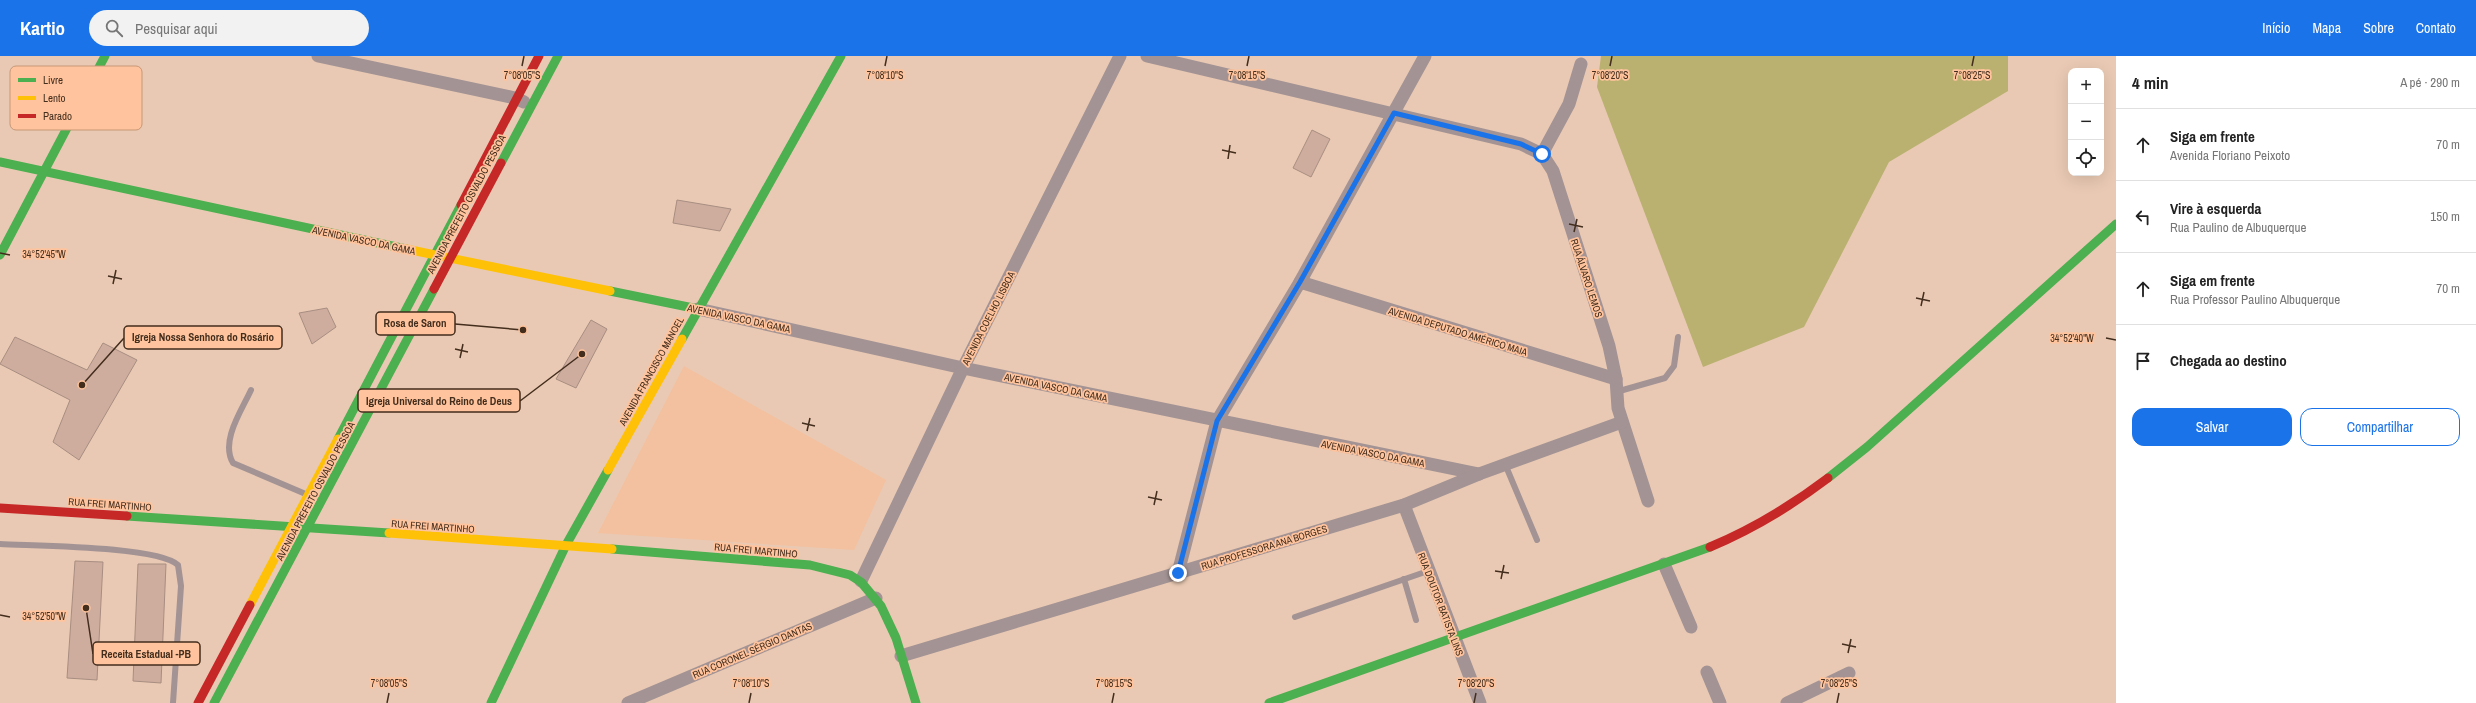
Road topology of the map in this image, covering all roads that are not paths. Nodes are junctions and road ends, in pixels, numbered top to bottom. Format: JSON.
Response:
{"nodes":[{"id":1,"x":105,"y":56,"type":"edge"},
{"id":2,"x":318,"y":56,"type":"edge"},
{"id":3,"x":539,"y":56,"type":"edge"},
{"id":4,"x":558,"y":56,"type":"edge"},
{"id":5,"x":840,"y":56,"type":"edge"},
{"id":6,"x":1120,"y":56,"type":"edge"},
{"id":7,"x":1147,"y":56,"type":"edge"},
{"id":8,"x":1425,"y":56,"type":"edge"},
{"id":9,"x":1581,"y":64,"type":"dead end"},
{"id":10,"x":100,"y":66,"type":"edge"},
{"id":11,"x":516,"y":98,"type":"junction"},
{"id":12,"x":531,"y":105,"type":"junction"},
{"id":13,"x":1394,"y":113,"type":"junction"},
{"id":14,"x":65,"y":130,"type":"edge"},
{"id":15,"x":1542,"y":154,"type":"junction"},
{"id":16,"x":0,"y":162,"type":"edge"},
{"id":17,"x":44,"y":170,"type":"junction"},
{"id":18,"x":2116,"y":224,"type":"edge"},
{"id":19,"x":0,"y":255,"type":"edge"},
{"id":20,"x":433,"y":255,"type":"junction"},
{"id":21,"x":449,"y":258,"type":"junction"},
{"id":22,"x":1300,"y":282,"type":"junction"},
{"id":23,"x":698,"y":309,"type":"junction"},
{"id":24,"x":1678,"y":338,"type":"dead end"},
{"id":25,"x":963,"y":368,"type":"junction"},
{"id":26,"x":1616,"y":386,"type":"junction"},
{"id":27,"x":251,"y":390,"type":"dead end"},
{"id":28,"x":376,"y":399,"type":"junction"},
{"id":29,"x":436,"y":404,"type":"dead end"},
{"id":30,"x":1217,"y":421,"type":"junction"},
{"id":31,"x":1622,"y":422,"type":"junction"},
{"id":32,"x":1505,"y":464,"type":"junction"},
{"id":33,"x":1479,"y":474,"type":"junction"},
{"id":34,"x":309,"y":496,"type":"junction"},
{"id":35,"x":1648,"y":501,"type":"dead end"},
{"id":36,"x":1404,"y":505,"type":"junction"},
{"id":37,"x":0,"y":508,"type":"edge"},
{"id":38,"x":292,"y":528,"type":"junction"},
{"id":39,"x":308,"y":529,"type":"junction"},
{"id":40,"x":1536,"y":540,"type":"dead end"},
{"id":41,"x":0,"y":544,"type":"edge"},
{"id":42,"x":566,"y":545,"type":"junction"},
{"id":43,"x":1664,"y":564,"type":"junction"},
{"id":44,"x":1428,"y":571,"type":"junction"},
{"id":45,"x":1178,"y":573,"type":"junction"},
{"id":46,"x":1404,"y":579,"type":"junction"},
{"id":47,"x":861,"y":581,"type":"junction"},
{"id":48,"x":876,"y":598,"type":"junction"},
{"id":49,"x":1295,"y":617,"type":"dead end"},
{"id":50,"x":1416,"y":620,"type":"dead end"},
{"id":51,"x":1691,"y":627,"type":"dead end"},
{"id":52,"x":1454,"y":638,"type":"junction"},
{"id":53,"x":901,"y":656,"type":"junction"},
{"id":54,"x":1707,"y":672,"type":"dead end"},
{"id":55,"x":1849,"y":674,"type":"dead end"},
{"id":56,"x":173,"y":703,"type":"edge"},
{"id":57,"x":198,"y":703,"type":"edge"},
{"id":58,"x":214,"y":703,"type":"edge"},
{"id":59,"x":491,"y":703,"type":"edge"},
{"id":60,"x":628,"y":703,"type":"edge"},
{"id":61,"x":916,"y":703,"type":"edge"},
{"id":62,"x":1269,"y":703,"type":"edge"},
{"id":63,"x":1480,"y":703,"type":"edge"},
{"id":64,"x":1720,"y":703,"type":"edge"},
{"id":65,"x":1787,"y":703,"type":"edge"}],
"edges":[{"from":1,"to":10,"type":"main road"},
{"from":2,"to":11,"type":"street"},
{"from":3,"to":11,"type":"main road","name":"AVENIDA PREFEITO OSVALDO PESSOA"},
{"from":4,"to":12,"type":"main road","name":"AVENIDA PREFEITO OSVALDO PESSOA"},
{"from":5,"to":23,"type":"main road","name":"AVENIDA FRANCISCO MANOEL"},
{"from":6,"to":25,"type":"street","name":"AVENIDA COELHO LISBOA"},
{"from":7,"to":13,"type":"street"},
{"from":8,"to":13,"type":"street"},
{"from":9,"to":15,"type":"street"},
{"from":11,"to":12,"type":"street"},
{"from":11,"to":20,"type":"main road","name":"AVENIDA PREFEITO OSVALDO PESSOA"},
{"from":12,"to":21,"type":"main road","name":"AVENIDA PREFEITO OSVALDO PESSOA"},
{"from":13,"to":15,"type":"street"},
{"from":13,"to":22,"type":"street"},
{"from":14,"to":17,"type":"main road"},
{"from":15,"to":26,"type":"street","name":"RUA ÁLVARO LEMOS"},
{"from":16,"to":17,"type":"main road","name":"AVENIDA VASCO DA GAMA"},
{"from":17,"to":19,"type":"main road"},
{"from":17,"to":20,"type":"main road","name":"AVENIDA VASCO DA GAMA"},
{"from":18,"to":43,"type":"main road"},
{"from":20,"to":21,"type":"main road","name":"AVENIDA VASCO DA GAMA"},
{"from":20,"to":34,"type":"main road","name":"AVENIDA PREFEITO OSVALDO PESSOA"},
{"from":21,"to":23,"type":"main road","name":"AVENIDA VASCO DA GAMA"},
{"from":21,"to":28,"type":"main road","name":"AVENIDA PREFEITO OSVALDO PESSOA"},
{"from":22,"to":26,"type":"street","name":"AVENIDA DEPUTADO AMÉRICO MAIA"},
{"from":22,"to":30,"type":"street"},
{"from":23,"to":25,"type":"street","name":"AVENIDA VASCO DA GAMA"},
{"from":23,"to":42,"type":"main road","name":"AVENIDA FRANCISCO MANOEL"},
{"from":24,"to":26,"type":"lane"},
{"from":25,"to":30,"type":"street","name":"AVENIDA VASCO DA GAMA"},
{"from":25,"to":47,"type":"street","name":"AVENIDA COELHO LISBOA"},
{"from":26,"to":31,"type":"street","name":"RUA ÁLVARO LEMOS"},
{"from":27,"to":34,"type":"lane"},
{"from":28,"to":29,"type":"lane"},
{"from":28,"to":39,"type":"main road","name":"AVENIDA PREFEITO OSVALDO PESSOA"},
{"from":30,"to":33,"type":"street","name":"AVENIDA VASCO DA GAMA"},
{"from":30,"to":45,"type":"street"},
{"from":31,"to":32,"type":"street","name":"RUA PROFESSORA ANA BORGES"},
{"from":31,"to":35,"type":"street","name":"RUA ÁLVARO LEMOS"},
{"from":32,"to":33,"type":"street","name":"RUA PROFESSORA ANA BORGES"},
{"from":32,"to":40,"type":"lane"},
{"from":33,"to":36,"type":"street","name":"RUA PROFESSORA ANA BORGES"},
{"from":34,"to":38,"type":"main road","name":"AVENIDA PREFEITO OSVALDO PESSOA"},
{"from":36,"to":44,"type":"street","name":"RUA DOUTOR BATISTA LINS"},
{"from":36,"to":45,"type":"street","name":"RUA PROFESSORA ANA BORGES"},
{"from":37,"to":38,"type":"main road","name":"RUA FREI MARTINHO"},
{"from":38,"to":39,"type":"main road","name":"RUA FREI MARTINHO"},
{"from":38,"to":57,"type":"main road","name":"AVENIDA PREFEITO OSVALDO PESSOA"},
{"from":39,"to":42,"type":"main road","name":"RUA FREI MARTINHO"},
{"from":39,"to":58,"type":"main road","name":"AVENIDA PREFEITO OSVALDO PESSOA"},
{"from":41,"to":56,"type":"lane"},
{"from":42,"to":47,"type":"main road","name":"RUA FREI MARTINHO"},
{"from":42,"to":59,"type":"main road","name":"AVENIDA FRANCISCO MANOEL"},
{"from":43,"to":51,"type":"street"},
{"from":43,"to":52,"type":"main road"},
{"from":44,"to":46,"type":"lane"},
{"from":44,"to":52,"type":"street","name":"RUA DOUTOR BATISTA LINS"},
{"from":45,"to":53,"type":"street","name":"RUA PROFESSORA ANA BORGES"},
{"from":46,"to":49,"type":"lane"},
{"from":46,"to":50,"type":"lane"},
{"from":47,"to":48,"type":"main road"},
{"from":48,"to":53,"type":"main road"},
{"from":48,"to":60,"type":"street","name":"RUA CORONEL SÉRGIO DANTAS"},
{"from":52,"to":62,"type":"main road"},
{"from":52,"to":63,"type":"street","name":"RUA DOUTOR BATISTA LINS"},
{"from":53,"to":61,"type":"main road"},
{"from":54,"to":64,"type":"street"},
{"from":55,"to":65,"type":"street"}]}
